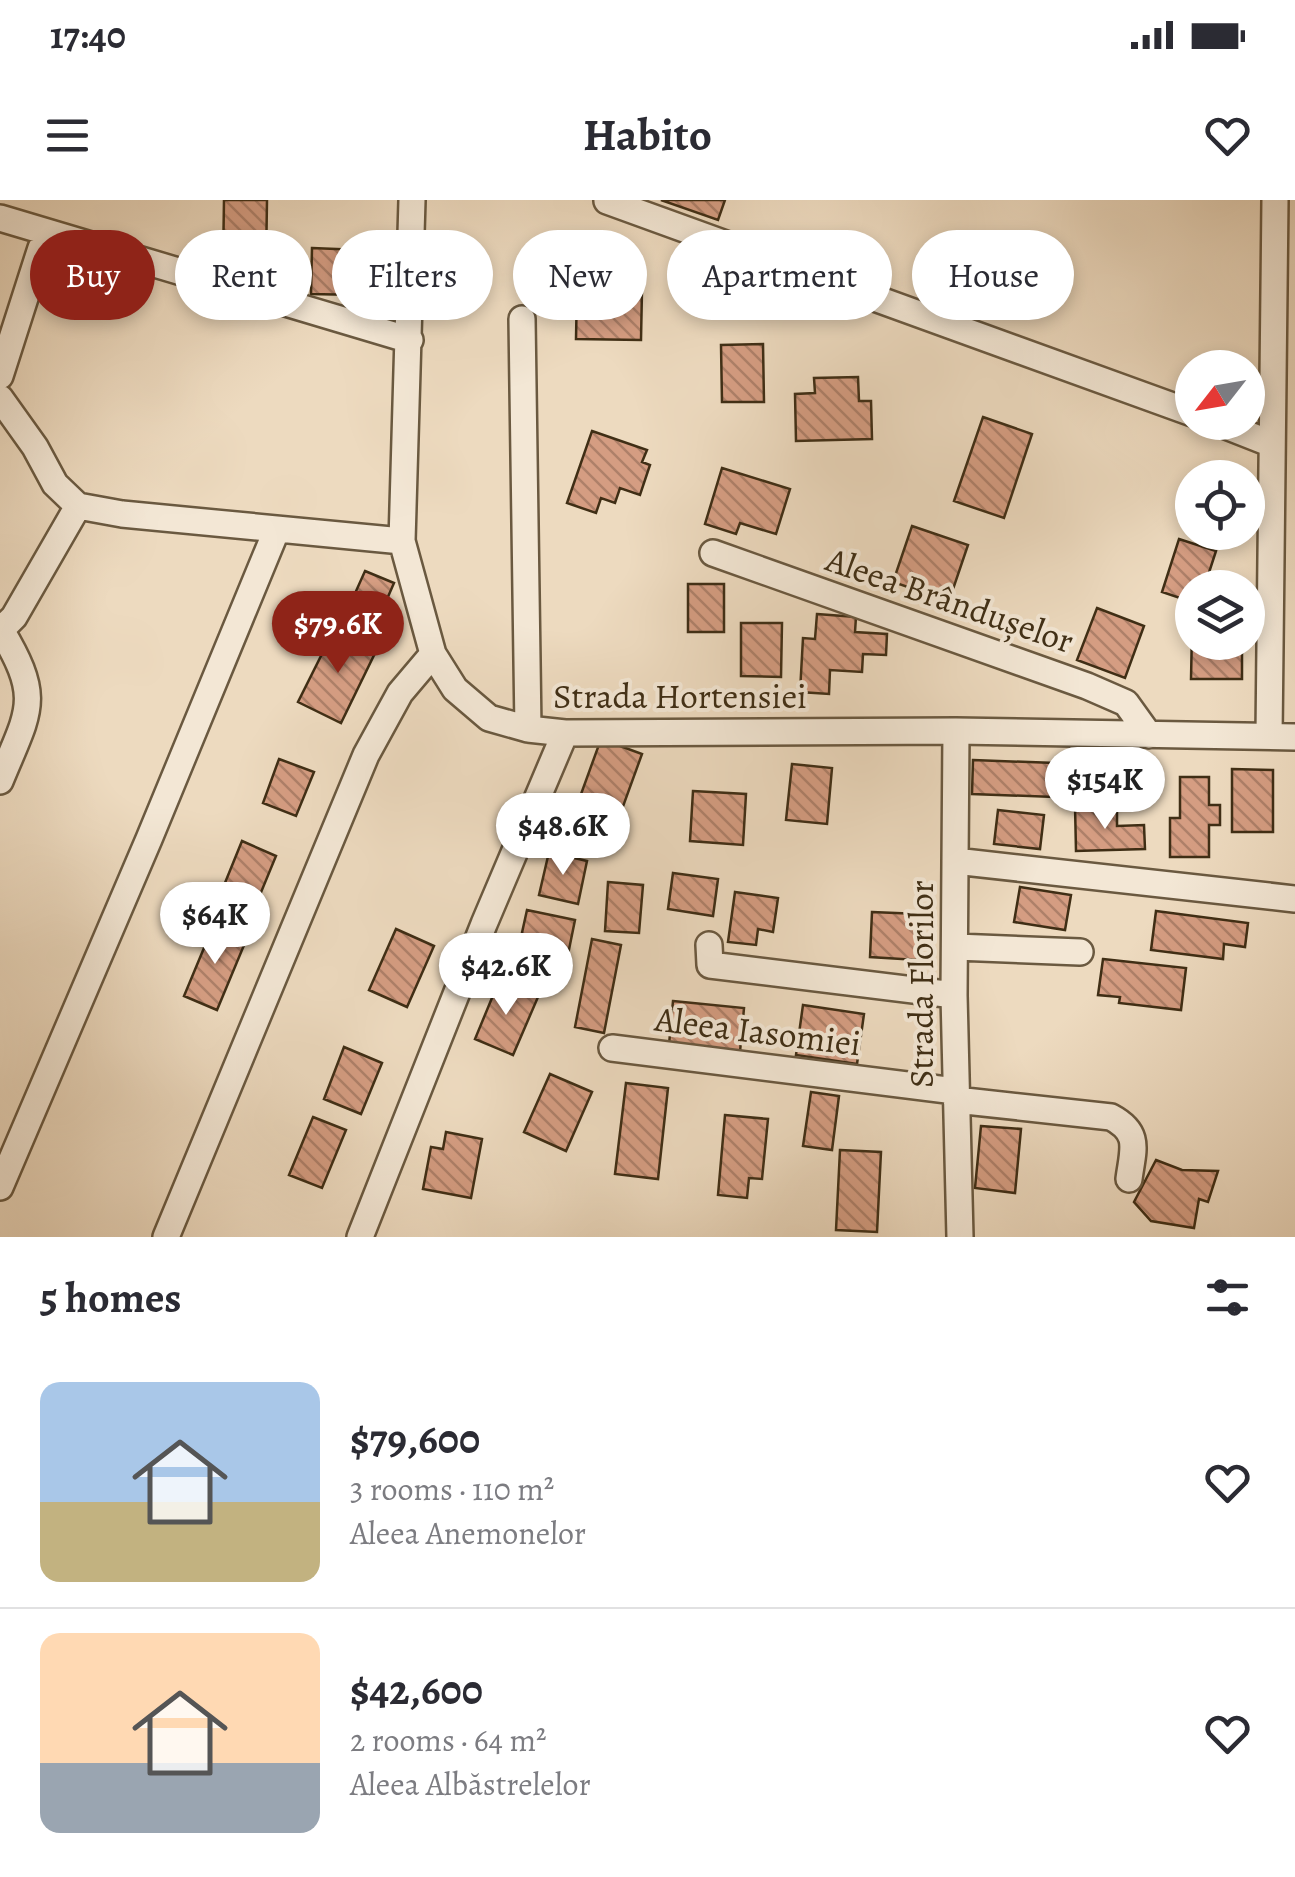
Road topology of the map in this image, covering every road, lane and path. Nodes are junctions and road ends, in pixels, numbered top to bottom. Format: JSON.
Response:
{"nodes":[{"id":1,"x":412,"y":200,"type":"edge"},
{"id":2,"x":1275,"y":200,"type":"edge"},
{"id":3,"x":607,"y":201,"type":"edge"},
{"id":4,"x":0,"y":218,"type":"edge"},
{"id":5,"x":1285,"y":234,"type":"edge"},
{"id":6,"x":30,"y":285,"type":"edge"},
{"id":7,"x":522,"y":320,"type":"edge"},
{"id":8,"x":410,"y":340,"type":"junction"},
{"id":9,"x":0,"y":376,"type":"edge"},
{"id":10,"x":0,"y":398,"type":"edge"},
{"id":11,"x":1175,"y":408,"type":"edge"},
{"id":12,"x":1262,"y":440,"type":"edge"},
{"id":13,"x":1272,"y":444,"type":"junction"},
{"id":14,"x":78,"y":506,"type":"junction"},
{"id":15,"x":277,"y":529,"type":"junction"},
{"id":16,"x":402,"y":541,"type":"junction"},
{"id":17,"x":713,"y":554,"type":"dead end"},
{"id":18,"x":1,"y":631,"type":"edge"},
{"id":19,"x":433,"y":654,"type":"junction"},
{"id":20,"x":528,"y":729,"type":"junction"},
{"id":21,"x":956,"y":731,"type":"junction"},
{"id":22,"x":565,"y":733,"type":"junction"},
{"id":23,"x":1149,"y":734,"type":"junction"},
{"id":24,"x":1282,"y":737,"type":"edge"},
{"id":25,"x":0,"y":780,"type":"edge"},
{"id":26,"x":955,"y":861,"type":"junction"},
{"id":27,"x":1295,"y":899,"type":"edge"},
{"id":28,"x":709,"y":945,"type":"dead end"},
{"id":29,"x":956,"y":946,"type":"junction"},
{"id":30,"x":1080,"y":952,"type":"dead end"},
{"id":31,"x":954,"y":995,"type":"junction"},
{"id":32,"x":612,"y":1048,"type":"dead end"},
{"id":33,"x":956,"y":1095,"type":"junction"},
{"id":34,"x":3,"y":1170,"type":"edge"},
{"id":35,"x":1130,"y":1178,"type":"dead end"},
{"id":36,"x":166,"y":1237,"type":"edge"},
{"id":37,"x":360,"y":1237,"type":"edge"},
{"id":38,"x":960,"y":1237,"type":"edge"}],
"edges":[{"from":1,"to":8,"type":"street","name":"Strada Hortensiei"},
{"from":2,"to":5,"type":"street"},
{"from":3,"to":11,"type":"street"},
{"from":4,"to":8,"type":"street"},
{"from":5,"to":13,"type":"street"},
{"from":6,"to":9,"type":"street"},
{"from":7,"to":20,"type":"street"},
{"from":8,"to":16,"type":"street","name":"Strada Hortensiei"},
{"from":10,"to":14,"type":"street"},
{"from":12,"to":13,"type":"street"},
{"from":13,"to":24,"type":"street"},
{"from":14,"to":15,"type":"street"},
{"from":14,"to":18,"type":"street"},
{"from":15,"to":16,"type":"street"},
{"from":15,"to":34,"type":"street"},
{"from":16,"to":19,"type":"street","name":"Strada Hortensiei"},
{"from":17,"to":23,"type":"street","name":"Aleea Brândușelor"},
{"from":18,"to":25,"type":"street"},
{"from":19,"to":20,"type":"street","name":"Strada Hortensiei"},
{"from":19,"to":36,"type":"street"},
{"from":20,"to":22,"type":"street","name":"Strada Hortensiei"},
{"from":21,"to":22,"type":"street","name":"Strada Hortensiei"},
{"from":21,"to":23,"type":"street","name":"Strada Hortensiei"},
{"from":21,"to":26,"type":"street","name":"Strada Florilor"},
{"from":22,"to":37,"type":"street"},
{"from":23,"to":24,"type":"street","name":"Strada Hortensiei"},
{"from":26,"to":27,"type":"street"},
{"from":26,"to":29,"type":"street","name":"Strada Florilor"},
{"from":28,"to":31,"type":"street"},
{"from":29,"to":30,"type":"street"},
{"from":29,"to":31,"type":"street","name":"Strada Florilor"},
{"from":31,"to":33,"type":"street","name":"Strada Florilor"},
{"from":32,"to":33,"type":"street","name":"Aleea Iasomiei"},
{"from":33,"to":35,"type":"street","name":"Aleea Iasomiei"},
{"from":33,"to":38,"type":"street","name":"Strada Florilor"}]}
